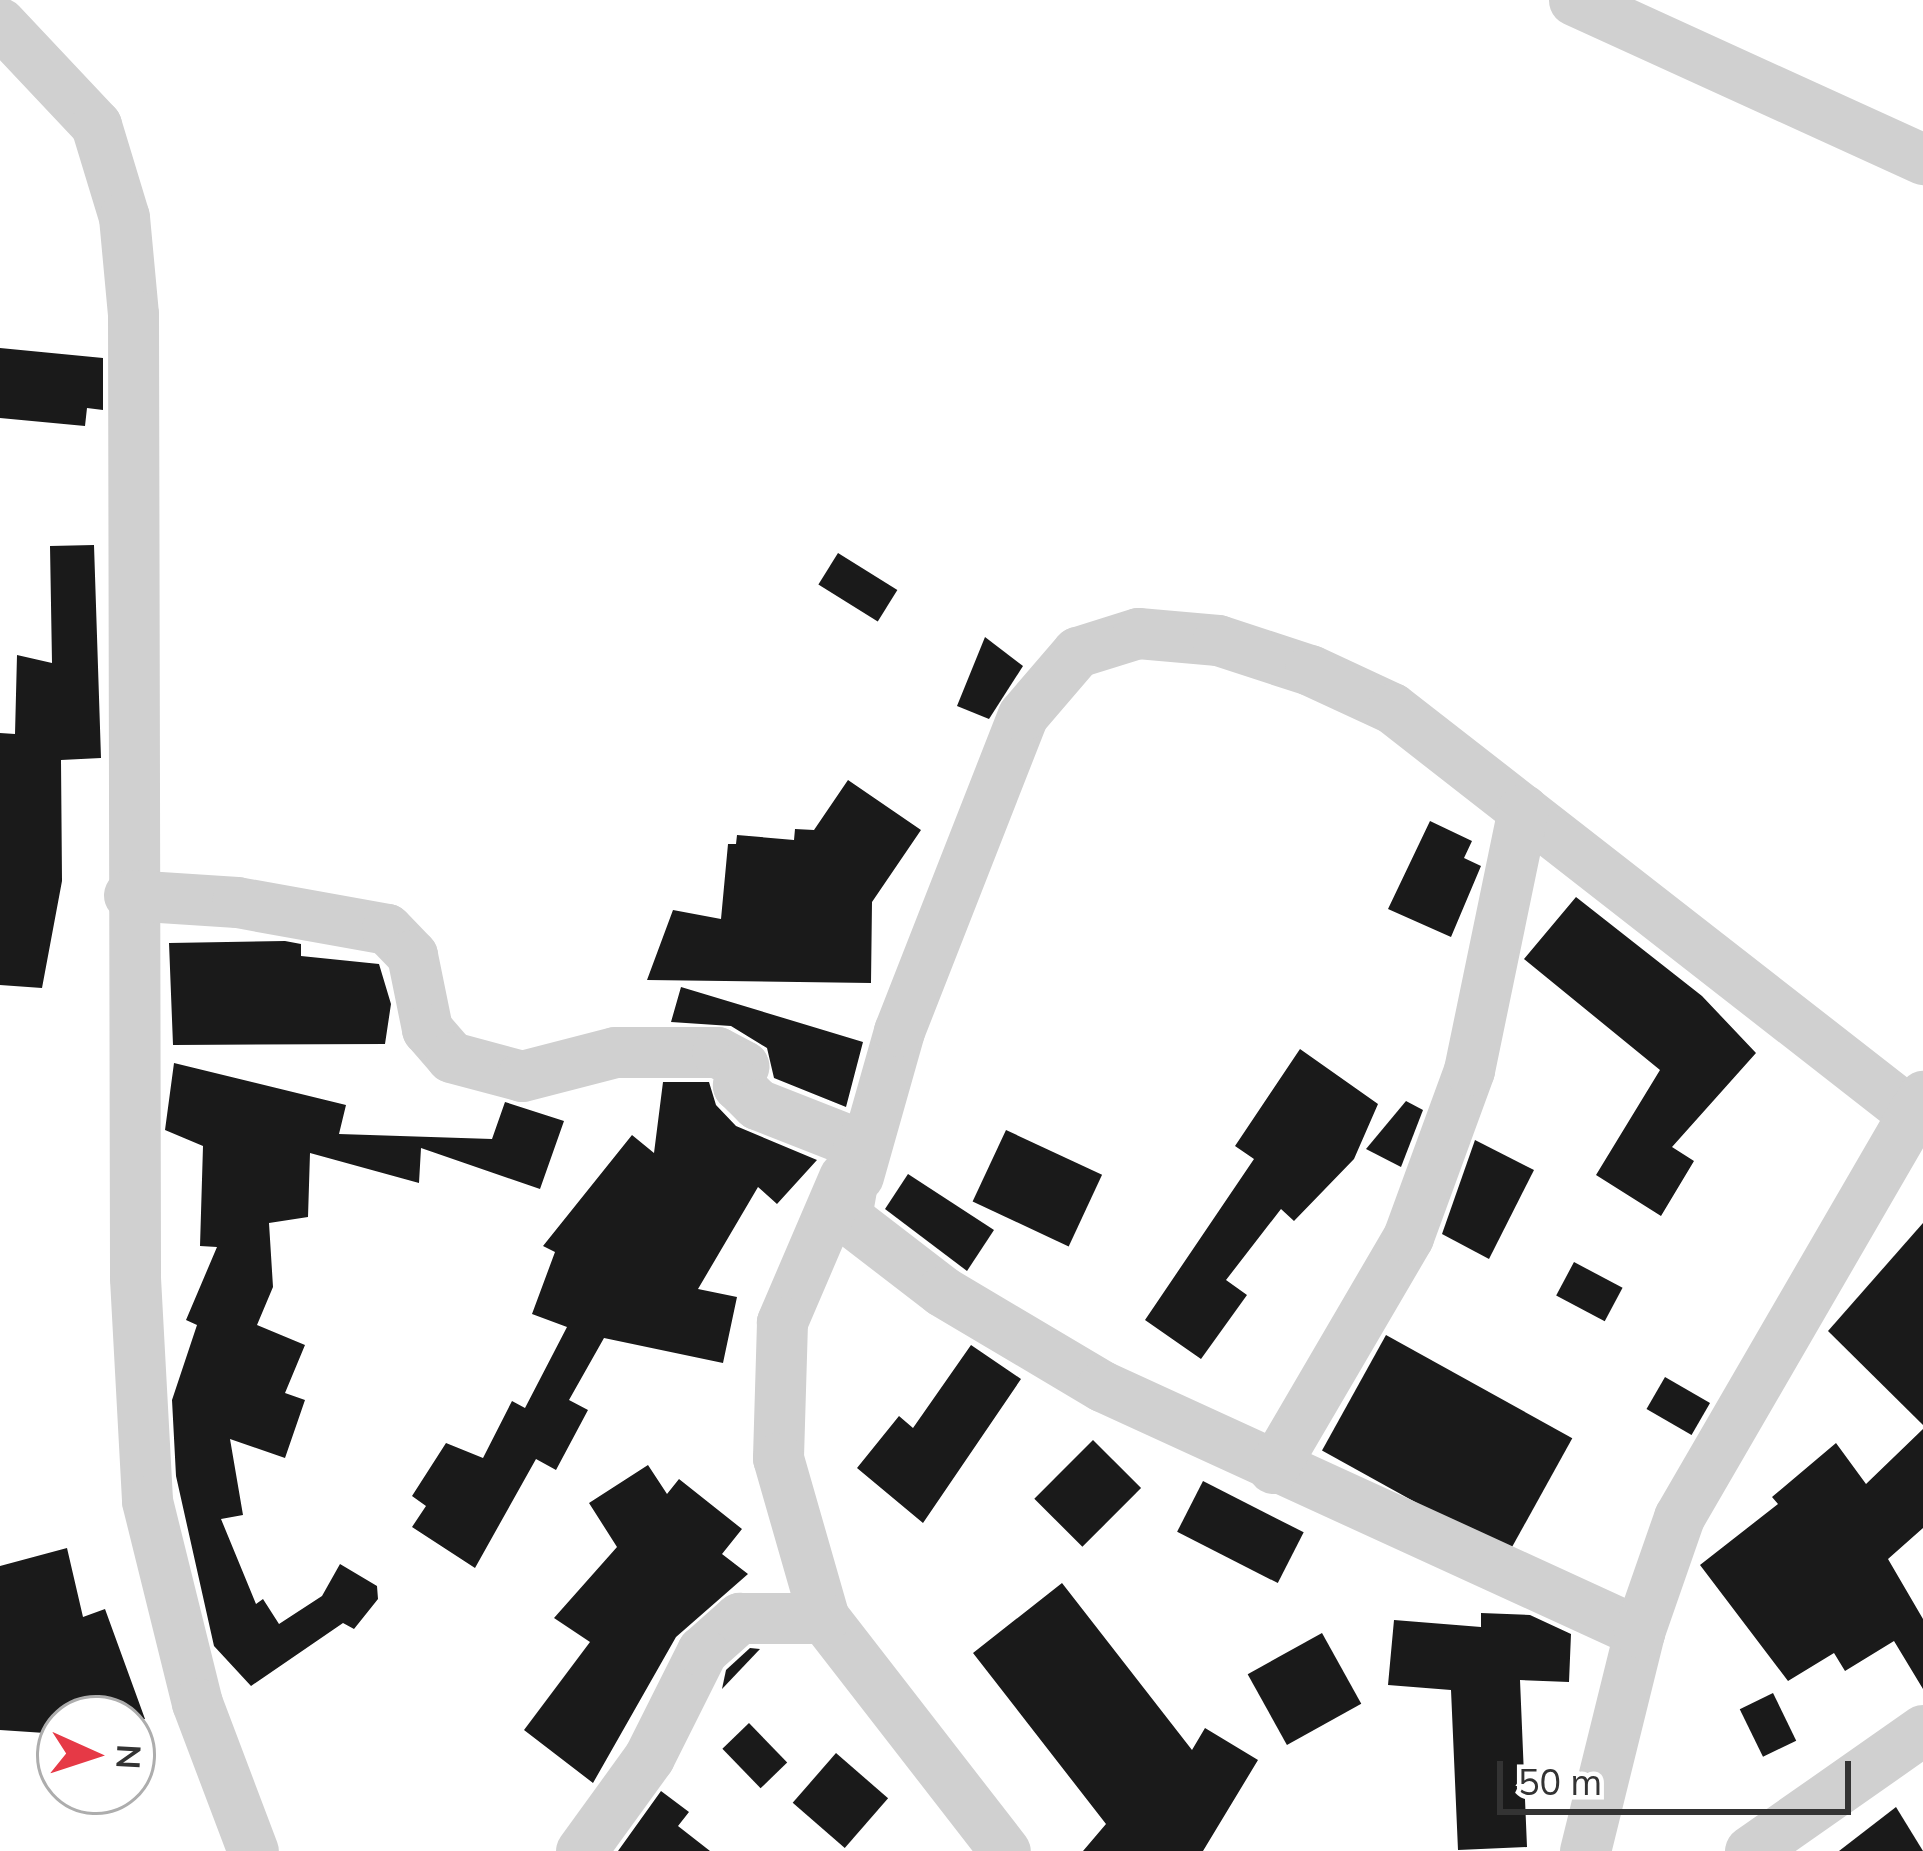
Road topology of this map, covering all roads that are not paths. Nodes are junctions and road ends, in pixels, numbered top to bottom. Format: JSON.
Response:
{"nodes":[{"id":1,"x":1574,"y":0,"type":"edge"},
{"id":2,"x":0,"y":23,"type":"edge"},
{"id":3,"x":1923,"y":160,"type":"edge"},
{"id":4,"x":1523,"y":810,"type":"junction"},
{"id":5,"x":129,"y":895,"type":"junction"},
{"id":6,"x":1917,"y":1123,"type":"edge"},
{"id":7,"x":859,"y":1144,"type":"junction"},
{"id":8,"x":846,"y":1217,"type":"junction"},
{"id":9,"x":1273,"y":1468,"type":"junction"},
{"id":10,"x":824,"y":1618,"type":"junction"},
{"id":11,"x":1639,"y":1632,"type":"junction"},
{"id":12,"x":1923,"y":1730,"type":"edge"},
{"id":13,"x":253,"y":1851,"type":"edge"},
{"id":14,"x":581,"y":1851,"type":"edge"},
{"id":15,"x":1005,"y":1851,"type":"edge"},
{"id":16,"x":1585,"y":1851,"type":"edge"},
{"id":17,"x":1750,"y":1851,"type":"edge"}],
"edges":[{"from":1,"to":3,"type":"street"},
{"from":2,"to":5,"type":"street"},
{"from":4,"to":6,"type":"street"},
{"from":4,"to":8,"type":"street"},
{"from":4,"to":9,"type":"street"},
{"from":5,"to":7,"type":"street"},
{"from":5,"to":13,"type":"street"},
{"from":6,"to":11,"type":"street"},
{"from":7,"to":8,"type":"street"},
{"from":7,"to":10,"type":"street"},
{"from":8,"to":9,"type":"street"},
{"from":9,"to":11,"type":"street"},
{"from":10,"to":14,"type":"street"},
{"from":10,"to":15,"type":"street"},
{"from":11,"to":16,"type":"street"},
{"from":12,"to":17,"type":"street"}]}
